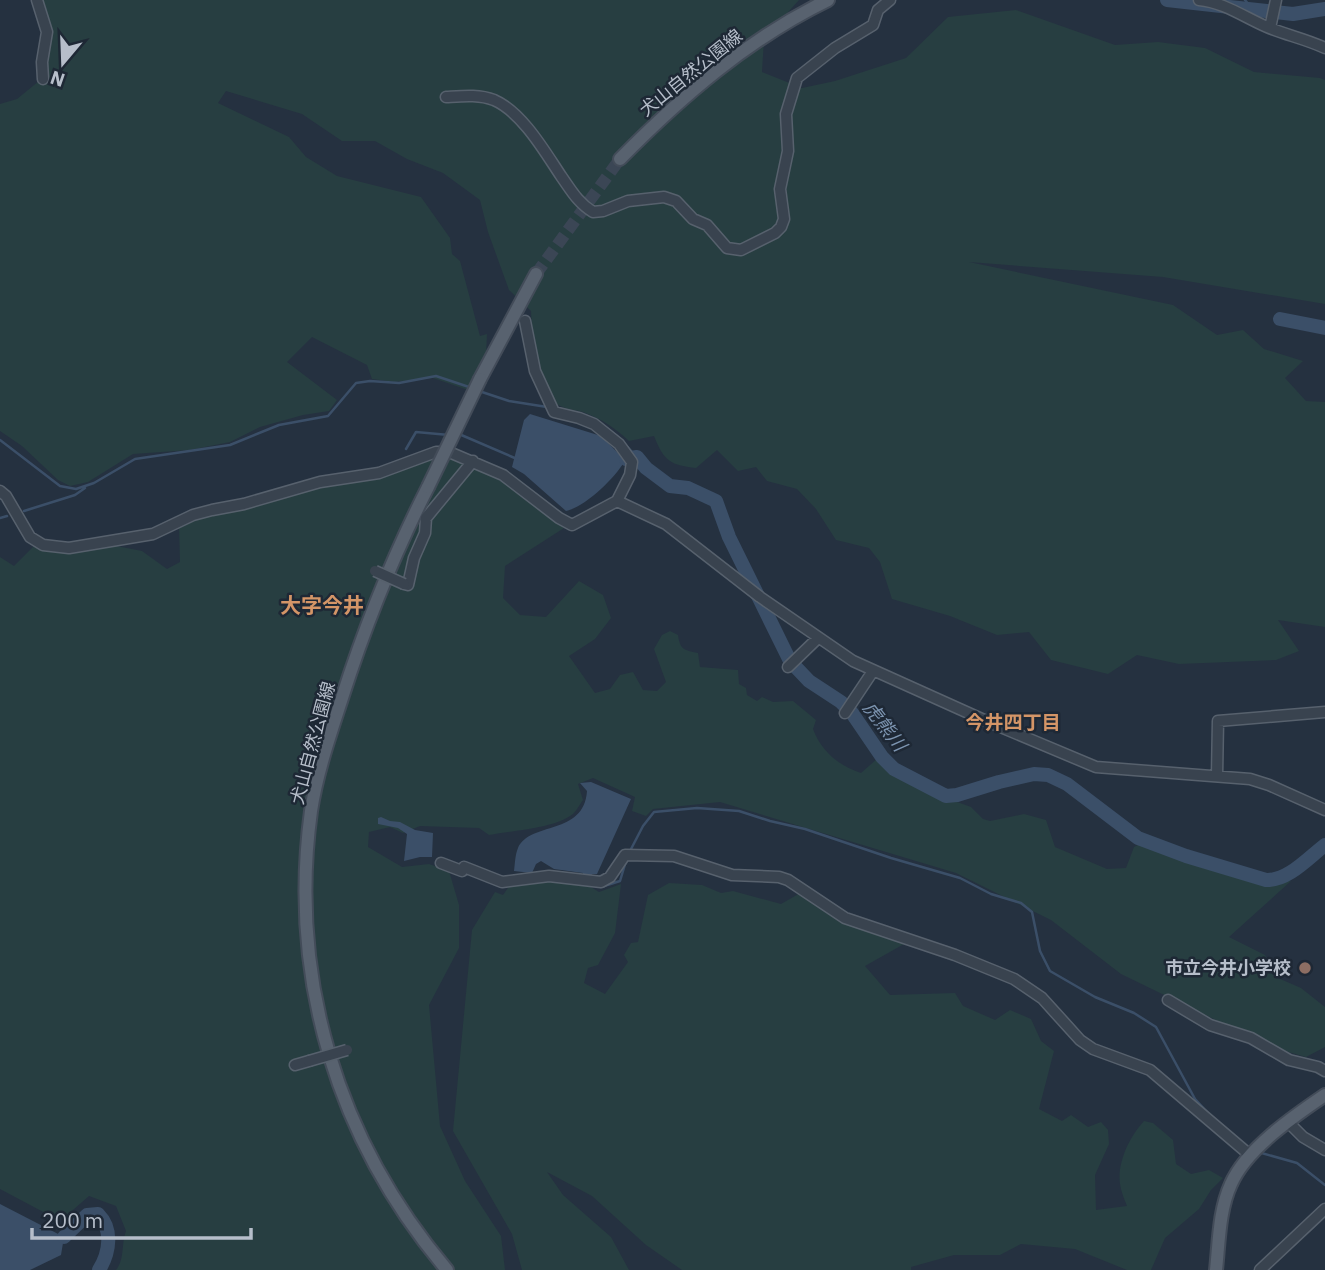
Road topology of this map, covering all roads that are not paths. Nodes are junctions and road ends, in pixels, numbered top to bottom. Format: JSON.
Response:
{"nodes":[{"id":1,"x":37,"y":0,"type":"edge"},
{"id":2,"x":828,"y":0,"type":"edge"},
{"id":3,"x":890,"y":0,"type":"edge"},
{"id":4,"x":1199,"y":0,"type":"edge"},
{"id":5,"x":1213,"y":1,"type":"edge"},
{"id":6,"x":1273,"y":13,"type":"edge"},
{"id":7,"x":1325,"y":48,"type":"edge"},
{"id":8,"x":43,"y":79,"type":"dead end"},
{"id":9,"x":446,"y":97,"type":"dead end"},
{"id":10,"x":620,"y":159,"type":"tunnel mouth"},
{"id":11,"x":536,"y":274,"type":"tunnel mouth"},
{"id":12,"x":525,"y":321,"type":"dead end"},
{"id":13,"x":473,"y":461,"type":"junction"},
{"id":14,"x":0,"y":491,"type":"edge"},
{"id":15,"x":617,"y":501,"type":"junction"},
{"id":16,"x":375,"y":571,"type":"dead end"},
{"id":17,"x":818,"y":638,"type":"junction"},
{"id":18,"x":792,"y":663,"type":"dead end"},
{"id":19,"x":873,"y":671,"type":"junction"},
{"id":20,"x":1325,"y":712,"type":"edge"},
{"id":21,"x":845,"y":713,"type":"dead end"},
{"id":22,"x":1217,"y":776,"type":"junction"},
{"id":23,"x":1325,"y":810,"type":"edge"},
{"id":24,"x":441,"y":863,"type":"dead end"},
{"id":25,"x":1168,"y":1000,"type":"dead end"},
{"id":26,"x":346,"y":1049,"type":"dead end"},
{"id":27,"x":295,"y":1065,"type":"dead end"},
{"id":28,"x":1325,"y":1071,"type":"edge"},
{"id":29,"x":1325,"y":1095,"type":"edge"},
{"id":30,"x":1287,"y":1121,"type":"junction"},
{"id":31,"x":1325,"y":1150,"type":"edge"},
{"id":32,"x":1254,"y":1152,"type":"junction"},
{"id":33,"x":1325,"y":1209,"type":"edge"},
{"id":34,"x":447,"y":1270,"type":"edge"},
{"id":35,"x":1216,"y":1270,"type":"edge"},
{"id":36,"x":1261,"y":1270,"type":"edge"}],
"edges":[{"from":1,"to":8,"type":"street"},
{"from":2,"to":10,"type":"main road","name":"犬山自然公園線"},
{"from":3,"to":9,"type":"street"},
{"from":4,"to":5,"type":"street"},
{"from":5,"to":6,"type":"street"},
{"from":6,"to":7,"type":"street"},
{"from":11,"to":34,"type":"main road","name":"犬山自然公園線","bridge":true},
{"from":12,"to":15,"type":"street"},
{"from":13,"to":14,"type":"street"},
{"from":13,"to":15,"type":"street"},
{"from":13,"to":16,"type":"street","bridge":true},
{"from":15,"to":17,"type":"street"},
{"from":17,"to":18,"type":"street"},
{"from":17,"to":19,"type":"street"},
{"from":19,"to":21,"type":"street"},
{"from":19,"to":22,"type":"street"},
{"from":20,"to":22,"type":"street"},
{"from":22,"to":23,"type":"street"},
{"from":24,"to":32,"type":"street"},
{"from":25,"to":28,"type":"street"},
{"from":26,"to":27,"type":"street","bridge":true},
{"from":29,"to":30,"type":"main road"},
{"from":30,"to":31,"type":"street"},
{"from":30,"to":32,"type":"main road"},
{"from":32,"to":35,"type":"main road"},
{"from":33,"to":36,"type":"street"}]}
